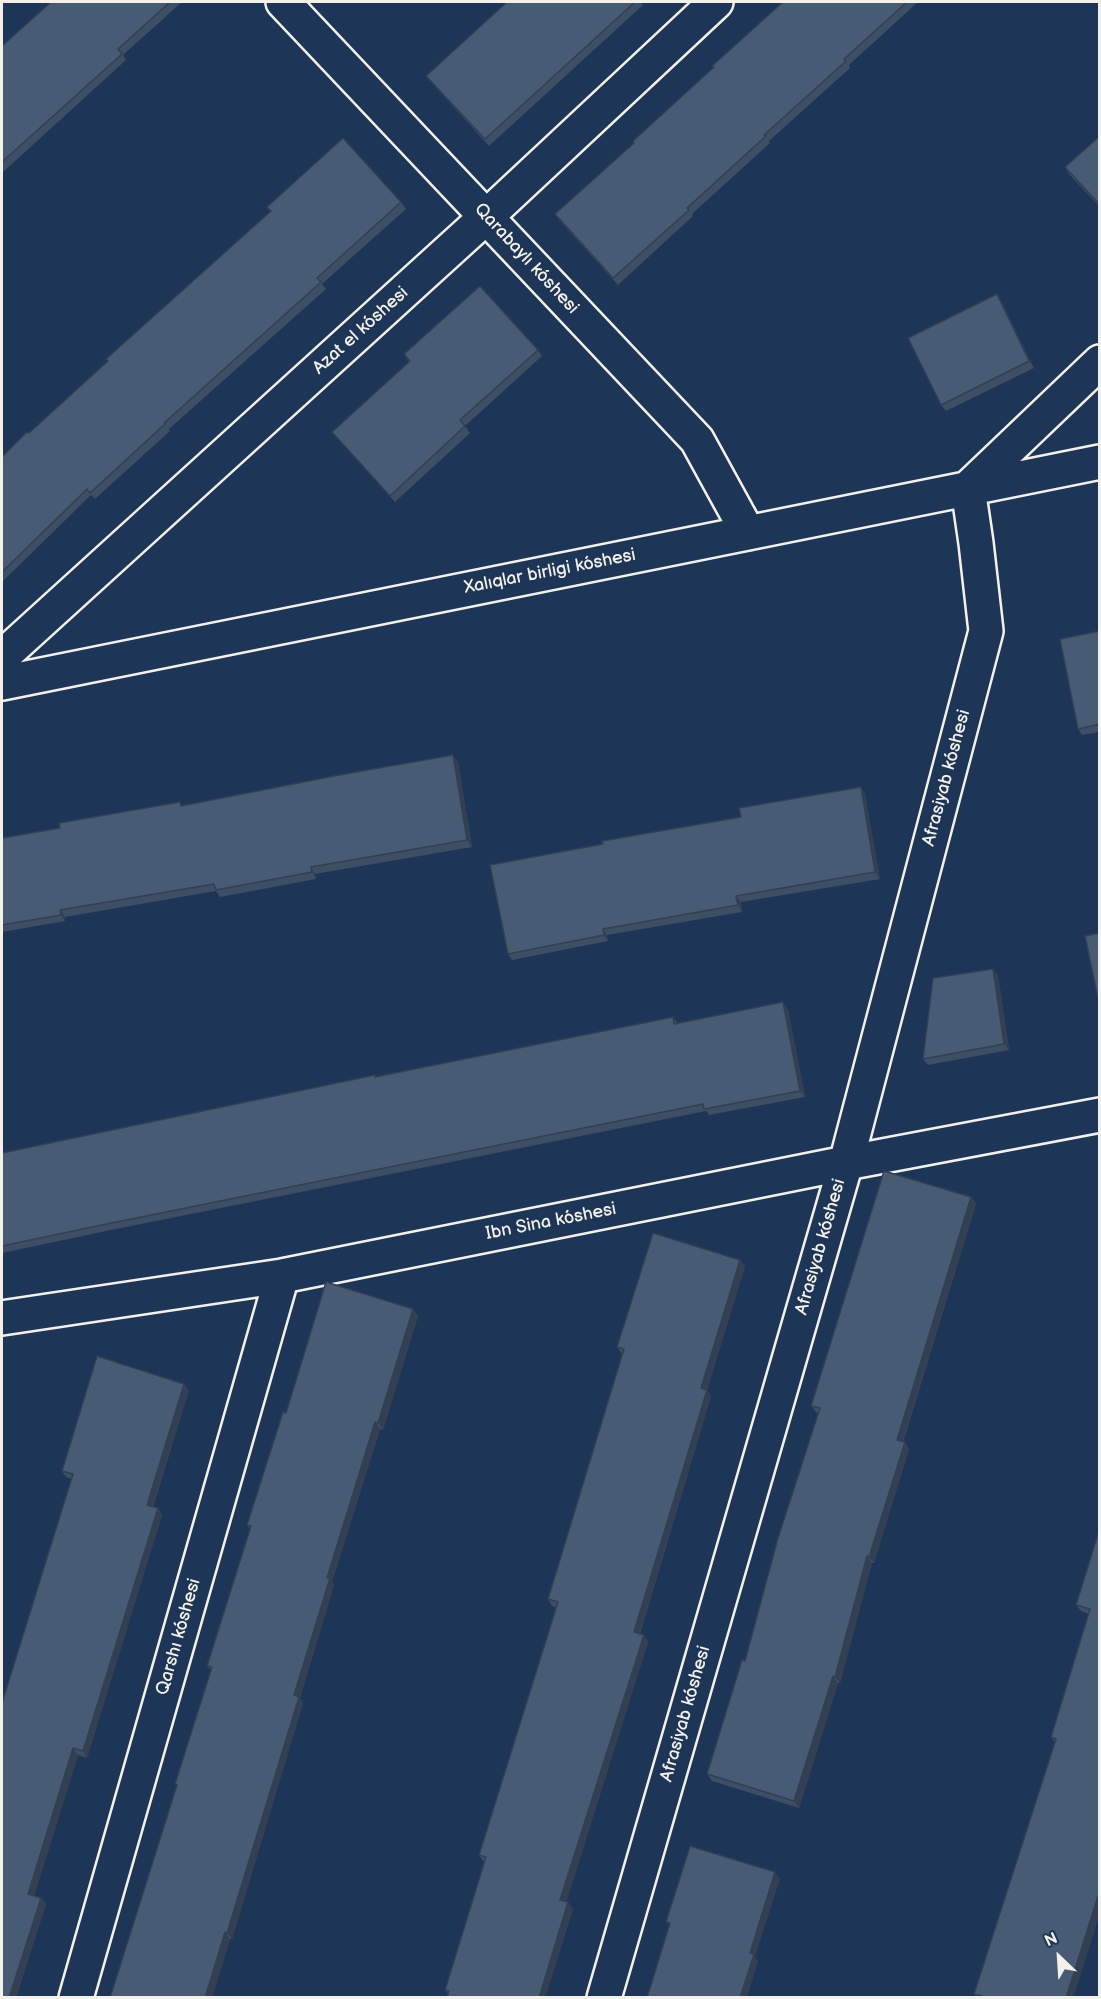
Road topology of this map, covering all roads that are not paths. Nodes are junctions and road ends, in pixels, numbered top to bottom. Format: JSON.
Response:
{"nodes":[{"id":1,"x":283,"y":2,"type":"edge"},
{"id":2,"x":716,"y":2,"type":"edge"},
{"id":3,"x":486,"y":217,"type":"junction"},
{"id":4,"x":1100,"y":362,"type":"edge"},
{"id":5,"x":1100,"y":462,"type":"edge"},
{"id":6,"x":968,"y":488,"type":"junction"},
{"id":7,"x":748,"y":533,"type":"junction"},
{"id":8,"x":2,"y":657,"type":"edge"},
{"id":9,"x":2,"y":683,"type":"edge"},
{"id":10,"x":1100,"y":1114,"type":"edge"},
{"id":11,"x":846,"y":1163,"type":"junction"},
{"id":12,"x":282,"y":1276,"type":"junction"},
{"id":13,"x":2,"y":1318,"type":"edge"},
{"id":14,"x":76,"y":1998,"type":"edge"},
{"id":15,"x":604,"y":1998,"type":"edge"}],
"edges":[{"from":1,"to":3,"type":"street","name":"Qarabaylı kóshesi"},
{"from":2,"to":3,"type":"street","name":"Azat el kóshesi"},
{"from":3,"to":7,"type":"street","name":"Qarabaylı kóshesi"},
{"from":3,"to":8,"type":"street","name":"Azat el kóshesi"},
{"from":4,"to":6,"type":"street"},
{"from":5,"to":6,"type":"street","name":"Xalıqlar birligi kóshesi"},
{"from":6,"to":7,"type":"street","name":"Xalıqlar birligi kóshesi"},
{"from":6,"to":11,"type":"street","name":"Afrasiyab kóshesi"},
{"from":7,"to":9,"type":"street","name":"Xalıqlar birligi kóshesi"},
{"from":10,"to":11,"type":"street","name":"Ibn Sina kóshesi"},
{"from":11,"to":12,"type":"street","name":"Ibn Sina kóshesi"},
{"from":11,"to":15,"type":"street","name":"Afrasiyab kóshesi"},
{"from":12,"to":13,"type":"street","name":"Ibn Sina kóshesi"},
{"from":12,"to":14,"type":"street","name":"Qarshı kóshesi"}]}
